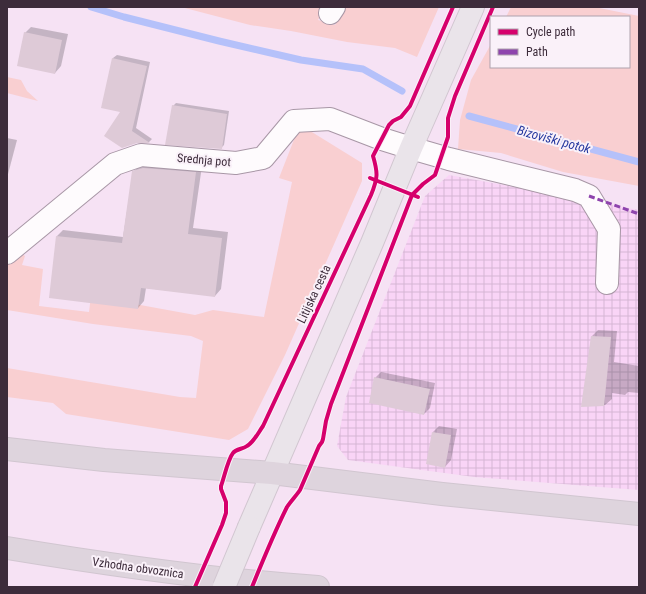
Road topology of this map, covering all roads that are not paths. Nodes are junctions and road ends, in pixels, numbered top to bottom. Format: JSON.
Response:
{"nodes":[{"id":1,"x":473,"y":7,"type":"edge"},
{"id":2,"x":412,"y":148,"type":"junction"},
{"id":3,"x":7,"y":252,"type":"edge"},
{"id":4,"x":607,"y":283,"type":"dead end"},
{"id":5,"x":7,"y":449,"type":"edge"},
{"id":6,"x":272,"y":473,"type":"junction"},
{"id":7,"x":639,"y":514,"type":"edge"},
{"id":8,"x":7,"y":548,"type":"edge"},
{"id":9,"x":224,"y":587,"type":"edge"},
{"id":10,"x":318,"y":587,"type":"edge"}],
"edges":[{"from":1,"to":2,"type":"main road"},
{"from":2,"to":3,"type":"street","name":"Srednja pot"},
{"from":2,"to":4,"type":"street","name":"Srednja pot"},
{"from":2,"to":6,"type":"main road"},
{"from":5,"to":6,"type":"highway"},
{"from":6,"to":7,"type":"highway"},
{"from":6,"to":9,"type":"main road","bridge":true},
{"from":8,"to":10,"type":"highway","name":"Vzhodna obvoznica"}]}
